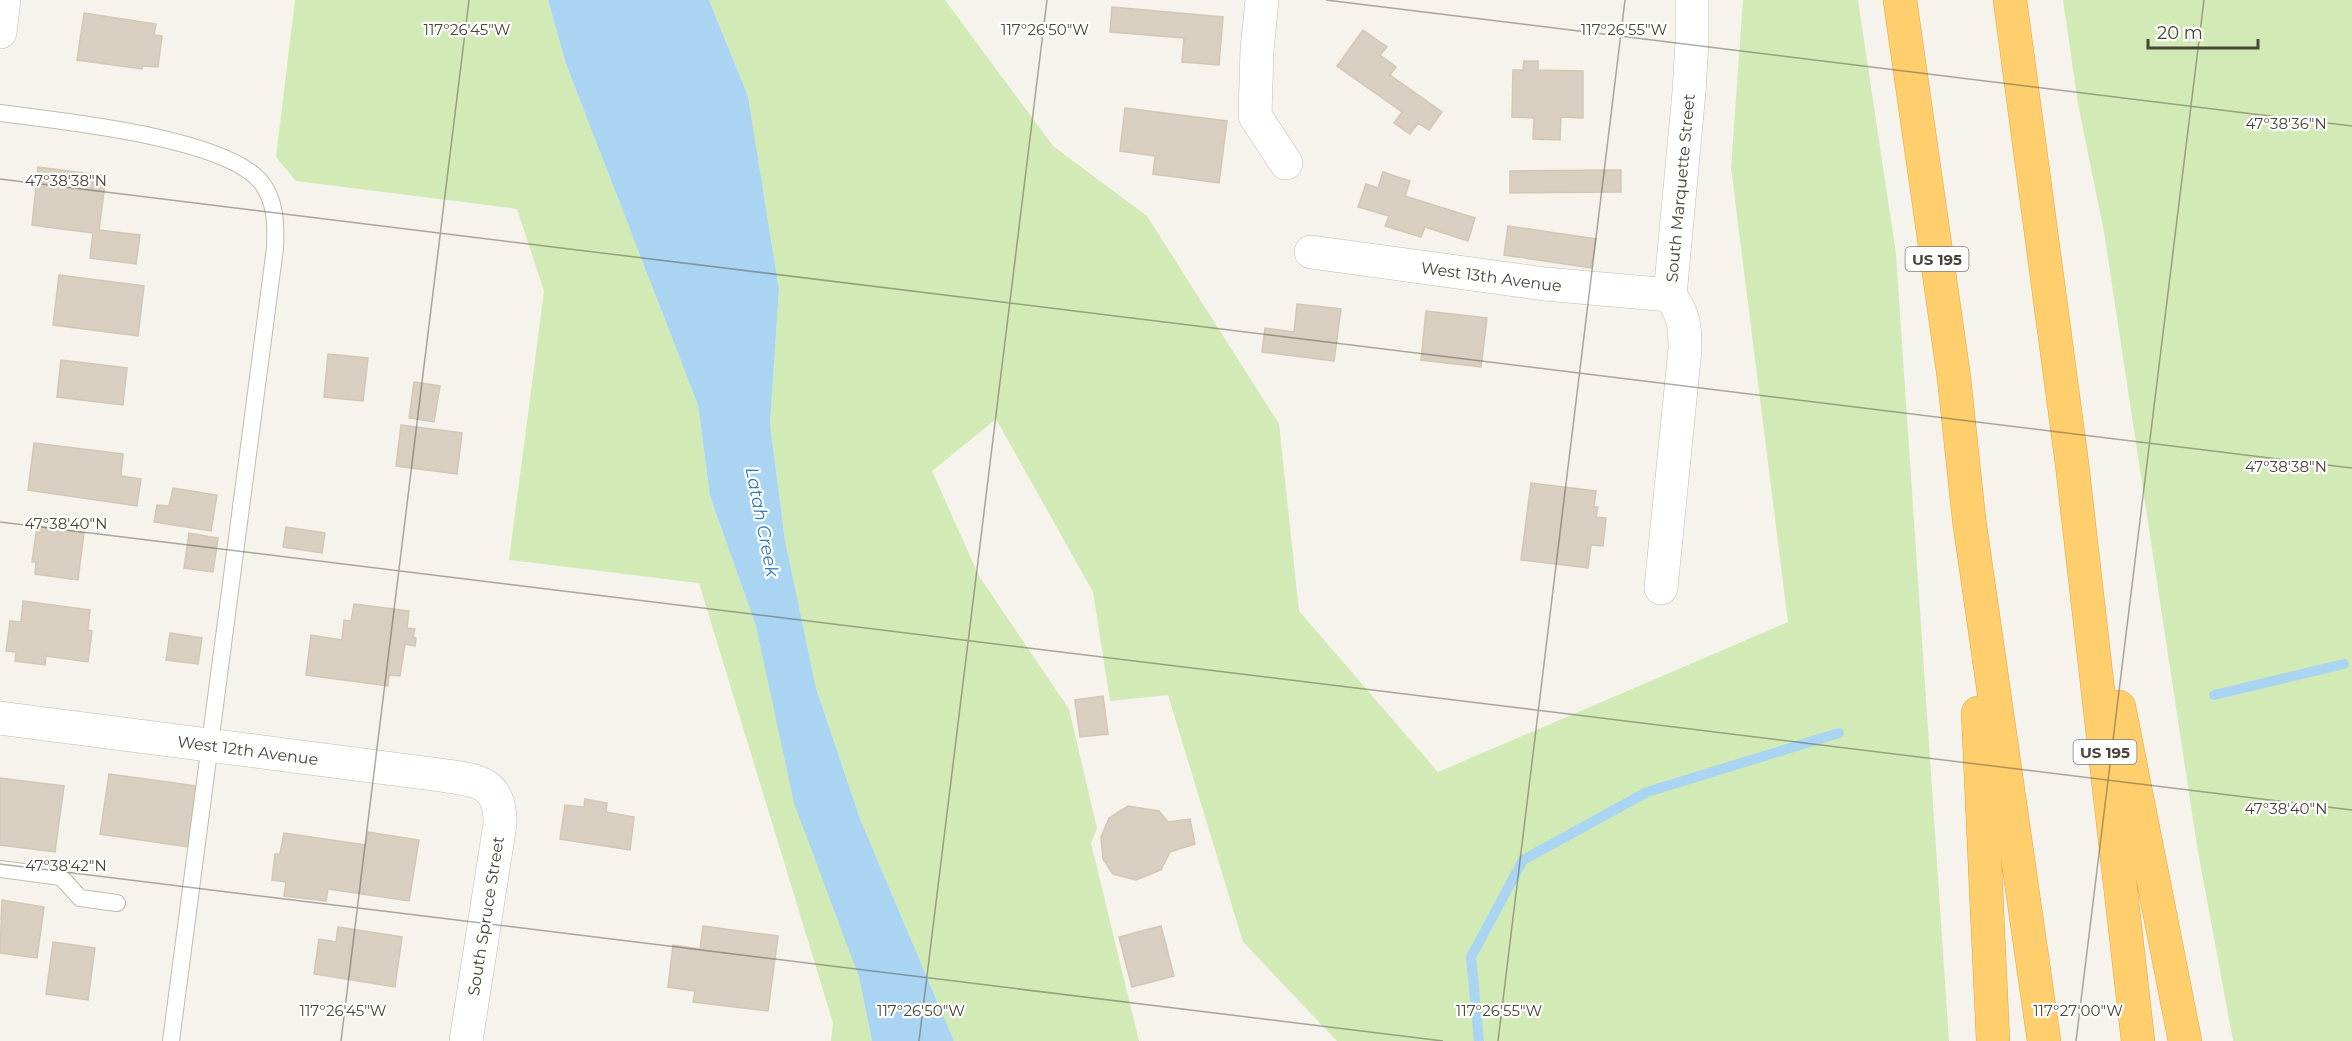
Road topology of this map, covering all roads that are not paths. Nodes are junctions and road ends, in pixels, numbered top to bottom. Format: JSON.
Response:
{"nodes":[{"id":1,"x":4,"y":0,"type":"edge"},
{"id":2,"x":1262,"y":0,"type":"edge"},
{"id":3,"x":1692,"y":0,"type":"edge"},
{"id":4,"x":1900,"y":0,"type":"edge"},
{"id":5,"x":2010,"y":0,"type":"edge"},
{"id":6,"x":0,"y":32,"type":"edge"},
{"id":7,"x":0,"y":113,"type":"edge"},
{"id":8,"x":1286,"y":163,"type":"dead end"},
{"id":9,"x":1311,"y":252,"type":"dead end"},
{"id":10,"x":1670,"y":295,"type":"junction"},
{"id":11,"x":2072,"y":464,"type":"junction"},
{"id":12,"x":1969,"y":519,"type":"junction"},
{"id":13,"x":1660,"y":588,"type":"dead end"},
{"id":14,"x":0,"y":718,"type":"edge"},
{"id":15,"x":208,"y":745,"type":"junction"},
{"id":16,"x":494,"y":792,"type":"joint"},
{"id":17,"x":0,"y":869,"type":"edge"},
{"id":18,"x":117,"y":903,"type":"dead end"},
{"id":19,"x":171,"y":1041,"type":"edge"},
{"id":20,"x":466,"y":1041,"type":"edge"},
{"id":21,"x":1993,"y":1041,"type":"edge"},
{"id":22,"x":2044,"y":1041,"type":"edge"},
{"id":23,"x":2138,"y":1041,"type":"edge"},
{"id":24,"x":2185,"y":1041,"type":"edge"}],
"edges":[{"from":1,"to":6,"type":"street"},
{"from":2,"to":8,"type":"street"},
{"from":3,"to":10,"type":"street","name":"South Marquette Street"},
{"from":4,"to":12,"type":"highway","number":"US 195"},
{"from":5,"to":11,"type":"highway","number":"US 195"},
{"from":7,"to":15,"type":"lane"},
{"from":9,"to":10,"type":"street","name":"West 13th Avenue"},
{"from":10,"to":13,"type":"street","name":"South Marquette Street"},
{"from":11,"to":23,"type":"highway","number":"US 195"},
{"from":11,"to":24,"type":"highway"},
{"from":12,"to":21,"type":"highway","number":"US 195"},
{"from":12,"to":22,"type":"highway","number":"US 195"},
{"from":14,"to":15,"type":"street","name":"West 12th Avenue"},
{"from":15,"to":16,"type":"street","name":"West 12th Avenue"},
{"from":15,"to":19,"type":"lane"},
{"from":16,"to":20,"type":"street","name":"South Spruce Street"},
{"from":17,"to":18,"type":"lane"}]}
